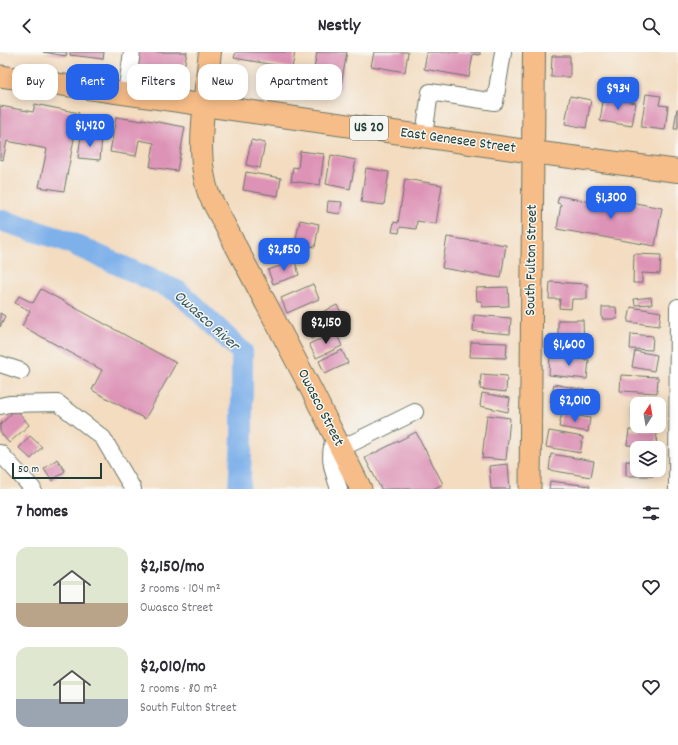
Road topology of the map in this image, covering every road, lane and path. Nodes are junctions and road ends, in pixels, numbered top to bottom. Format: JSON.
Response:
{"nodes":[{"id":1,"x":132,"y":52,"type":"edge"},
{"id":2,"x":210,"y":52,"type":"edge"},
{"id":3,"x":503,"y":52,"type":"edge"},
{"id":4,"x":534,"y":52,"type":"edge"},
{"id":5,"x":0,"y":76,"type":"edge"},
{"id":6,"x":126,"y":93,"type":"junction"},
{"id":7,"x":204,"y":105,"type":"junction"},
{"id":8,"x":424,"y":136,"type":"junction"},
{"id":9,"x":533,"y":152,"type":"junction"},
{"id":10,"x":678,"y":170,"type":"edge"},
{"id":11,"x":678,"y":308,"type":"edge"},
{"id":12,"x":0,"y":364,"type":"edge"},
{"id":13,"x":21,"y":371,"type":"dead end"},
{"id":14,"x":0,"y":406,"type":"edge"},
{"id":15,"x":415,"y":412,"type":"dead end"},
{"id":16,"x":337,"y":443,"type":"junction"},
{"id":17,"x":0,"y":453,"type":"edge"},
{"id":18,"x":677,"y":483,"type":"edge"},
{"id":19,"x":33,"y":489,"type":"edge"},
{"id":20,"x":133,"y":489,"type":"edge"},
{"id":21,"x":339,"y":489,"type":"edge"},
{"id":22,"x":361,"y":489,"type":"edge"},
{"id":23,"x":530,"y":489,"type":"edge"}],
"edges":[{"from":1,"to":6,"type":"street"},
{"from":2,"to":7,"type":"highway"},
{"from":3,"to":8,"type":"street"},
{"from":4,"to":9,"type":"highway"},
{"from":5,"to":6,"type":"main road","name":"East Genesee Street"},
{"from":6,"to":7,"type":"main road","name":"East Genesee Street"},
{"from":7,"to":8,"type":"highway","name":"East Genesee Street","number":"US 20"},
{"from":7,"to":16,"type":"main road","name":"Owasco Street"},
{"from":8,"to":9,"type":"highway","name":"East Genesee Street","number":"US 20"},
{"from":9,"to":10,"type":"highway","name":"East Genesee Street","number":"US 20"},
{"from":9,"to":23,"type":"main road","name":"South Fulton Street"},
{"from":11,"to":18,"type":"street"},
{"from":12,"to":13,"type":"street"},
{"from":14,"to":20,"type":"street"},
{"from":15,"to":16,"type":"street"},
{"from":16,"to":21,"type":"street"},
{"from":16,"to":22,"type":"main road","name":"Owasco Street"},
{"from":17,"to":19,"type":"street"}]}
